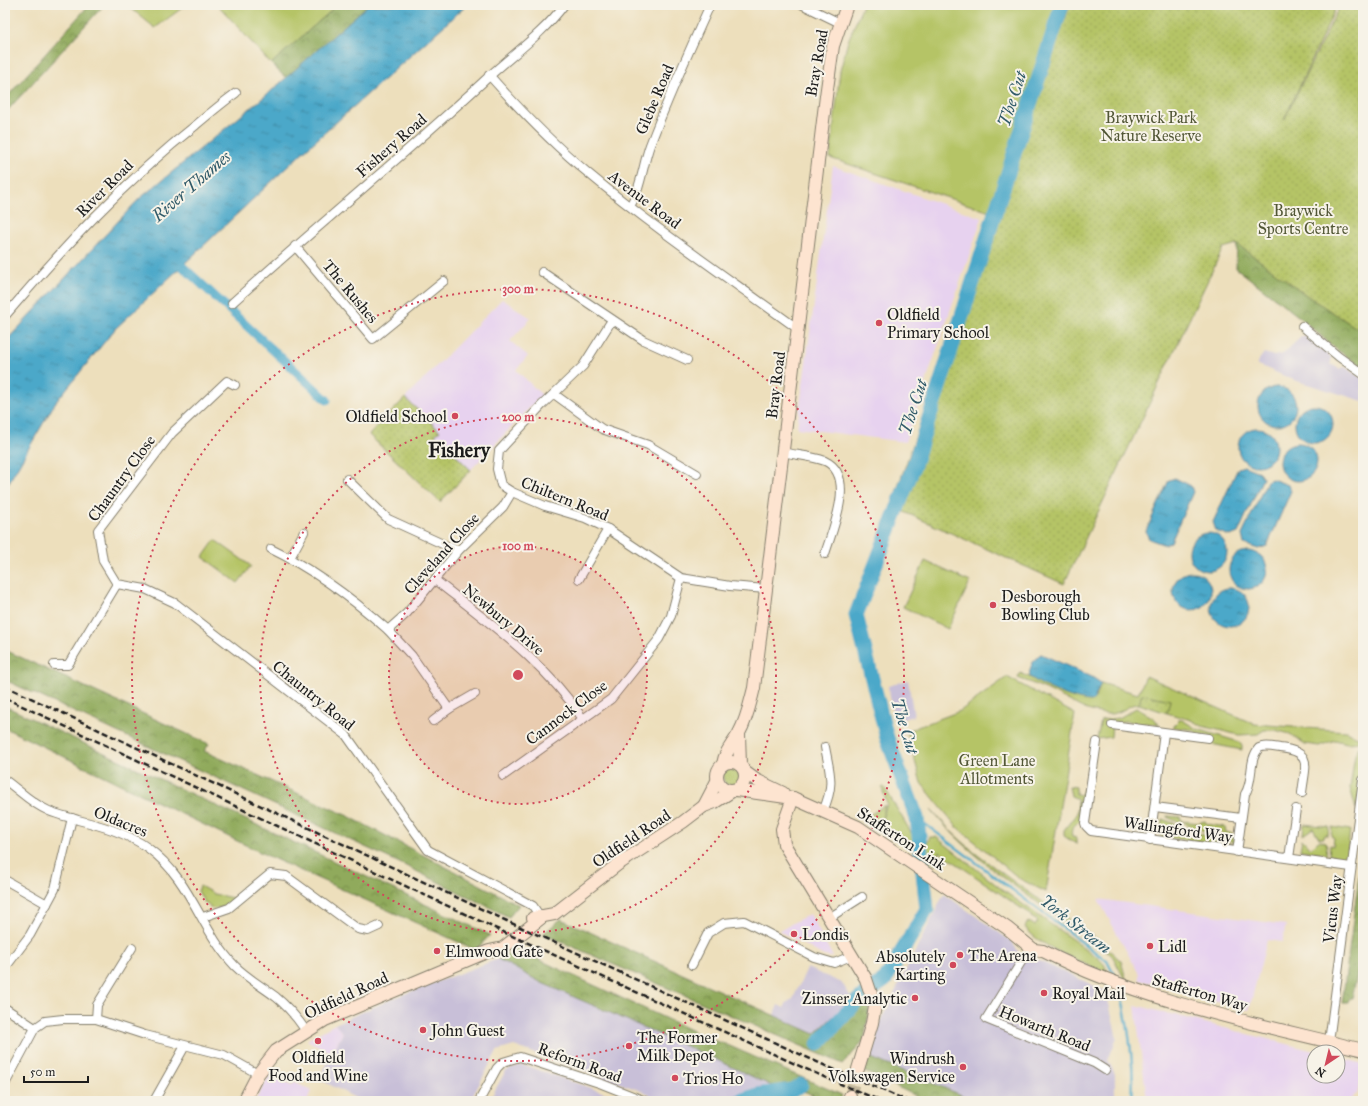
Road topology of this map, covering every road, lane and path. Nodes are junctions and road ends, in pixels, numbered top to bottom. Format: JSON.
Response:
{"nodes":[{"id":1,"x":564,"y":5,"type":"edge"},
{"id":2,"x":710,"y":5,"type":"edge"},
{"id":3,"x":803,"y":5,"type":"edge"},
{"id":4,"x":847,"y":5,"type":"edge"},
{"id":5,"x":840,"y":23,"type":"junction"},
{"id":6,"x":489,"y":75,"type":"junction"},
{"id":7,"x":236,"y":93,"type":"dead end"},
{"id":8,"x":630,"y":206,"type":"junction"},
{"id":9,"x":295,"y":246,"type":"junction"},
{"id":10,"x":542,"y":272,"type":"dead end"},
{"id":11,"x":444,"y":281,"type":"dead end"},
{"id":12,"x":232,"y":303,"type":"dead end"},
{"id":13,"x":5,"y":316,"type":"edge"},
{"id":14,"x":612,"y":320,"type":"junction"},
{"id":15,"x":1302,"y":326,"type":"dead end"},
{"id":16,"x":798,"y":329,"type":"junction"},
{"id":17,"x":686,"y":360,"type":"dead end"},
{"id":18,"x":1363,"y":374,"type":"edge"},
{"id":19,"x":235,"y":385,"type":"dead end"},
{"id":20,"x":554,"y":394,"type":"junction"},
{"id":21,"x":782,"y":452,"type":"junction"},
{"id":22,"x":697,"y":474,"type":"dead end"},
{"id":23,"x":347,"y":478,"type":"dead end"},
{"id":24,"x":512,"y":492,"type":"junction"},
{"id":25,"x":608,"y":529,"type":"junction"},
{"id":26,"x":304,"y":532,"type":"dead end"},
{"id":27,"x":271,"y":549,"type":"dead end"},
{"id":28,"x":458,"y":551,"type":"junction"},
{"id":29,"x":825,"y":554,"type":"dead end"},
{"id":30,"x":290,"y":558,"type":"junction"},
{"id":31,"x":681,"y":578,"type":"junction"},
{"id":32,"x":579,"y":579,"type":"dead end"},
{"id":33,"x":435,"y":580,"type":"junction"},
{"id":34,"x":117,"y":584,"type":"junction"},
{"id":35,"x":766,"y":589,"type":"junction"},
{"id":36,"x":388,"y":630,"type":"junction"},
{"id":37,"x":54,"y":665,"type":"dead end"},
{"id":38,"x":475,"y":694,"type":"dead end"},
{"id":39,"x":449,"y":709,"type":"junction"},
{"id":40,"x":583,"y":719,"type":"junction"},
{"id":41,"x":433,"y":721,"type":"dead end"},
{"id":42,"x":1112,"y":725,"type":"dead end"},
{"id":43,"x":1164,"y":733,"type":"junction"},
{"id":44,"x":739,"y":734,"type":"junction"},
{"id":45,"x":1208,"y":738,"type":"dead end"},
{"id":46,"x":1097,"y":742,"type":"dead end"},
{"id":47,"x":825,"y":747,"type":"dead end"},
{"id":48,"x":723,"y":764,"type":"junction"},
{"id":49,"x":743,"y":769,"type":"junction"},
{"id":50,"x":503,"y":776,"type":"dead end"},
{"id":51,"x":5,"y":780,"type":"edge"},
{"id":52,"x":1363,"y":780,"type":"edge"},
{"id":53,"x":717,"y":781,"type":"junction"},
{"id":54,"x":734,"y":790,"type":"junction"},
{"id":55,"x":1302,"y":793,"type":"dead end"},
{"id":56,"x":792,"y":798,"type":"junction"},
{"id":57,"x":704,"y":806,"type":"junction"},
{"id":58,"x":1156,"y":807,"type":"junction"},
{"id":59,"x":1296,"y":809,"type":"dead end"},
{"id":60,"x":823,"y":811,"type":"junction"},
{"id":61,"x":72,"y":818,"type":"junction"},
{"id":62,"x":1241,"y":818,"type":"junction"},
{"id":63,"x":1150,"y":840,"type":"junction"},
{"id":64,"x":1237,"y":852,"type":"junction"},
{"id":65,"x":1289,"y":858,"type":"junction"},
{"id":66,"x":1351,"y":867,"type":"junction"},
{"id":67,"x":5,"y":880,"type":"edge"},
{"id":68,"x":862,"y":897,"type":"dead end"},
{"id":69,"x":47,"y":904,"type":"junction"},
{"id":70,"x":203,"y":917,"type":"junction"},
{"id":71,"x":541,"y":918,"type":"junction"},
{"id":72,"x":828,"y":918,"type":"junction"},
{"id":73,"x":379,"y":926,"type":"dead end"},
{"id":74,"x":132,"y":948,"type":"dead end"},
{"id":75,"x":1034,"y":950,"type":"junction"},
{"id":76,"x":851,"y":956,"type":"junction"},
{"id":77,"x":692,"y":965,"type":"dead end"},
{"id":78,"x":5,"y":968,"type":"edge"},
{"id":79,"x":5,"y":1008,"type":"edge"},
{"id":80,"x":96,"y":1019,"type":"junction"},
{"id":81,"x":35,"y":1028,"type":"junction"},
{"id":82,"x":306,"y":1031,"type":"junction"},
{"id":83,"x":1329,"y":1042,"type":"junction"},
{"id":84,"x":185,"y":1046,"type":"junction"},
{"id":85,"x":1363,"y":1050,"type":"edge"},
{"id":86,"x":858,"y":1069,"type":"tunnel mouth"},
{"id":87,"x":1105,"y":1070,"type":"dead end"},
{"id":88,"x":258,"y":1074,"type":"junction"},
{"id":89,"x":5,"y":1084,"type":"edge"},
{"id":90,"x":154,"y":1101,"type":"edge"},
{"id":91,"x":244,"y":1101,"type":"edge"},
{"id":92,"x":479,"y":1101,"type":"edge"},
{"id":93,"x":645,"y":1101,"type":"edge"}],
"edges":[{"from":1,"to":6,"type":"street","name":"Fishery Road"},
{"from":2,"to":8,"type":"street","name":"Glebe Road"},
{"from":3,"to":5,"type":"street"},
{"from":4,"to":5,"type":"main road","name":"Bray Road"},
{"from":5,"to":16,"type":"main road","name":"Bray Road"},
{"from":6,"to":8,"type":"street","name":"Avenue Road"},
{"from":6,"to":9,"type":"street","name":"Fishery Road"},
{"from":7,"to":13,"type":"street","name":"River Road"},
{"from":8,"to":16,"type":"street","name":"Avenue Road"},
{"from":9,"to":11,"type":"street","name":"The Rushes"},
{"from":9,"to":12,"type":"street","name":"Fishery Road"},
{"from":10,"to":14,"type":"street"},
{"from":14,"to":17,"type":"street"},
{"from":14,"to":20,"type":"street","name":"Chiltern Road"},
{"from":15,"to":18,"type":"street"},
{"from":16,"to":21,"type":"main road","name":"Bray Road"},
{"from":19,"to":34,"type":"street","name":"Chauntry Close"},
{"from":20,"to":22,"type":"street"},
{"from":20,"to":24,"type":"street","name":"Chiltern Road"},
{"from":21,"to":29,"type":"street"},
{"from":21,"to":35,"type":"main road","name":"Bray Road"},
{"from":23,"to":28,"type":"street"},
{"from":24,"to":25,"type":"street","name":"Chiltern Road"},
{"from":24,"to":28,"type":"street","name":"Cleveland Close"},
{"from":25,"to":31,"type":"street","name":"Chiltern Road"},
{"from":25,"to":32,"type":"street"},
{"from":26,"to":30,"type":"street"},
{"from":27,"to":30,"type":"street"},
{"from":28,"to":33,"type":"street","name":"Cleveland Close"},
{"from":30,"to":36,"type":"street"},
{"from":31,"to":35,"type":"street","name":"Chiltern Road"},
{"from":31,"to":40,"type":"street","name":"Cannock Close"},
{"from":33,"to":36,"type":"street","name":"Cleveland Close"},
{"from":33,"to":40,"type":"street","name":"Newbury Drive"},
{"from":34,"to":37,"type":"street"},
{"from":34,"to":71,"type":"street","name":"Chauntry Road"},
{"from":35,"to":44,"type":"main road","name":"Bray Road"},
{"from":36,"to":39,"type":"street"},
{"from":38,"to":39,"type":"street"},
{"from":39,"to":41,"type":"street"},
{"from":40,"to":50,"type":"street","name":"Cannock Close"},
{"from":42,"to":43,"type":"street"},
{"from":43,"to":45,"type":"street"},
{"from":43,"to":58,"type":"street"},
{"from":44,"to":48,"type":"main road","name":"Bray Road"},
{"from":44,"to":49,"type":"main road"},
{"from":46,"to":63,"type":"street","name":"Wallingford Way"},
{"from":47,"to":60,"type":"street"},
{"from":48,"to":49,"type":"main road"},
{"from":48,"to":53,"type":"main road"},
{"from":49,"to":54,"type":"main road"},
{"from":49,"to":56,"type":"main road"},
{"from":51,"to":61,"type":"street","name":"Oldacres"},
{"from":52,"to":66,"type":"street","name":"Vicus Way"},
{"from":53,"to":54,"type":"main road"},
{"from":53,"to":57,"type":"main road"},
{"from":54,"to":56,"type":"main road","name":"Stafferton Link"},
{"from":54,"to":57,"type":"main road","name":"Oldfield Road"},
{"from":55,"to":62,"type":"street"},
{"from":56,"to":60,"type":"main road","name":"Stafferton Link"},
{"from":56,"to":72,"type":"main road"},
{"from":57,"to":71,"type":"main road","name":"Oldfield Road"},
{"from":58,"to":62,"type":"street"},
{"from":58,"to":63,"type":"street"},
{"from":59,"to":65,"type":"street"},
{"from":60,"to":75,"type":"main road","name":"Stafferton Link"},
{"from":61,"to":69,"type":"street"},
{"from":61,"to":70,"type":"street","name":"Oldacres"},
{"from":62,"to":64,"type":"street"},
{"from":63,"to":64,"type":"street","name":"Wallingford Way"},
{"from":64,"to":65,"type":"street","name":"Wallingford Way"},
{"from":65,"to":66,"type":"street","name":"Wallingford Way"},
{"from":66,"to":83,"type":"street","name":"Vicus Way"},
{"from":67,"to":69,"type":"street"},
{"from":68,"to":72,"type":"street"},
{"from":69,"to":78,"type":"street"},
{"from":70,"to":73,"type":"street"},
{"from":70,"to":82,"type":"street","name":"Oldacres"},
{"from":71,"to":82,"type":"main road","name":"Oldfield Road"},
{"from":72,"to":76,"type":"main road"},
{"from":74,"to":80,"type":"street"},
{"from":75,"to":83,"type":"main road","name":"Stafferton Way"},
{"from":75,"to":87,"type":"street","name":"Howarth Road"},
{"from":76,"to":77,"type":"street"},
{"from":76,"to":86,"type":"main road"},
{"from":79,"to":81,"type":"street"},
{"from":80,"to":81,"type":"street"},
{"from":80,"to":84,"type":"street"},
{"from":81,"to":89,"type":"street"},
{"from":82,"to":88,"type":"main road","name":"Oldfield Road"},
{"from":83,"to":85,"type":"main road","name":"Stafferton Way"},
{"from":84,"to":88,"type":"street"},
{"from":84,"to":90,"type":"street"},
{"from":88,"to":91,"type":"main road","name":"Oldfield Road"},
{"from":92,"to":93,"type":"street","name":"Reform Road"}]}
